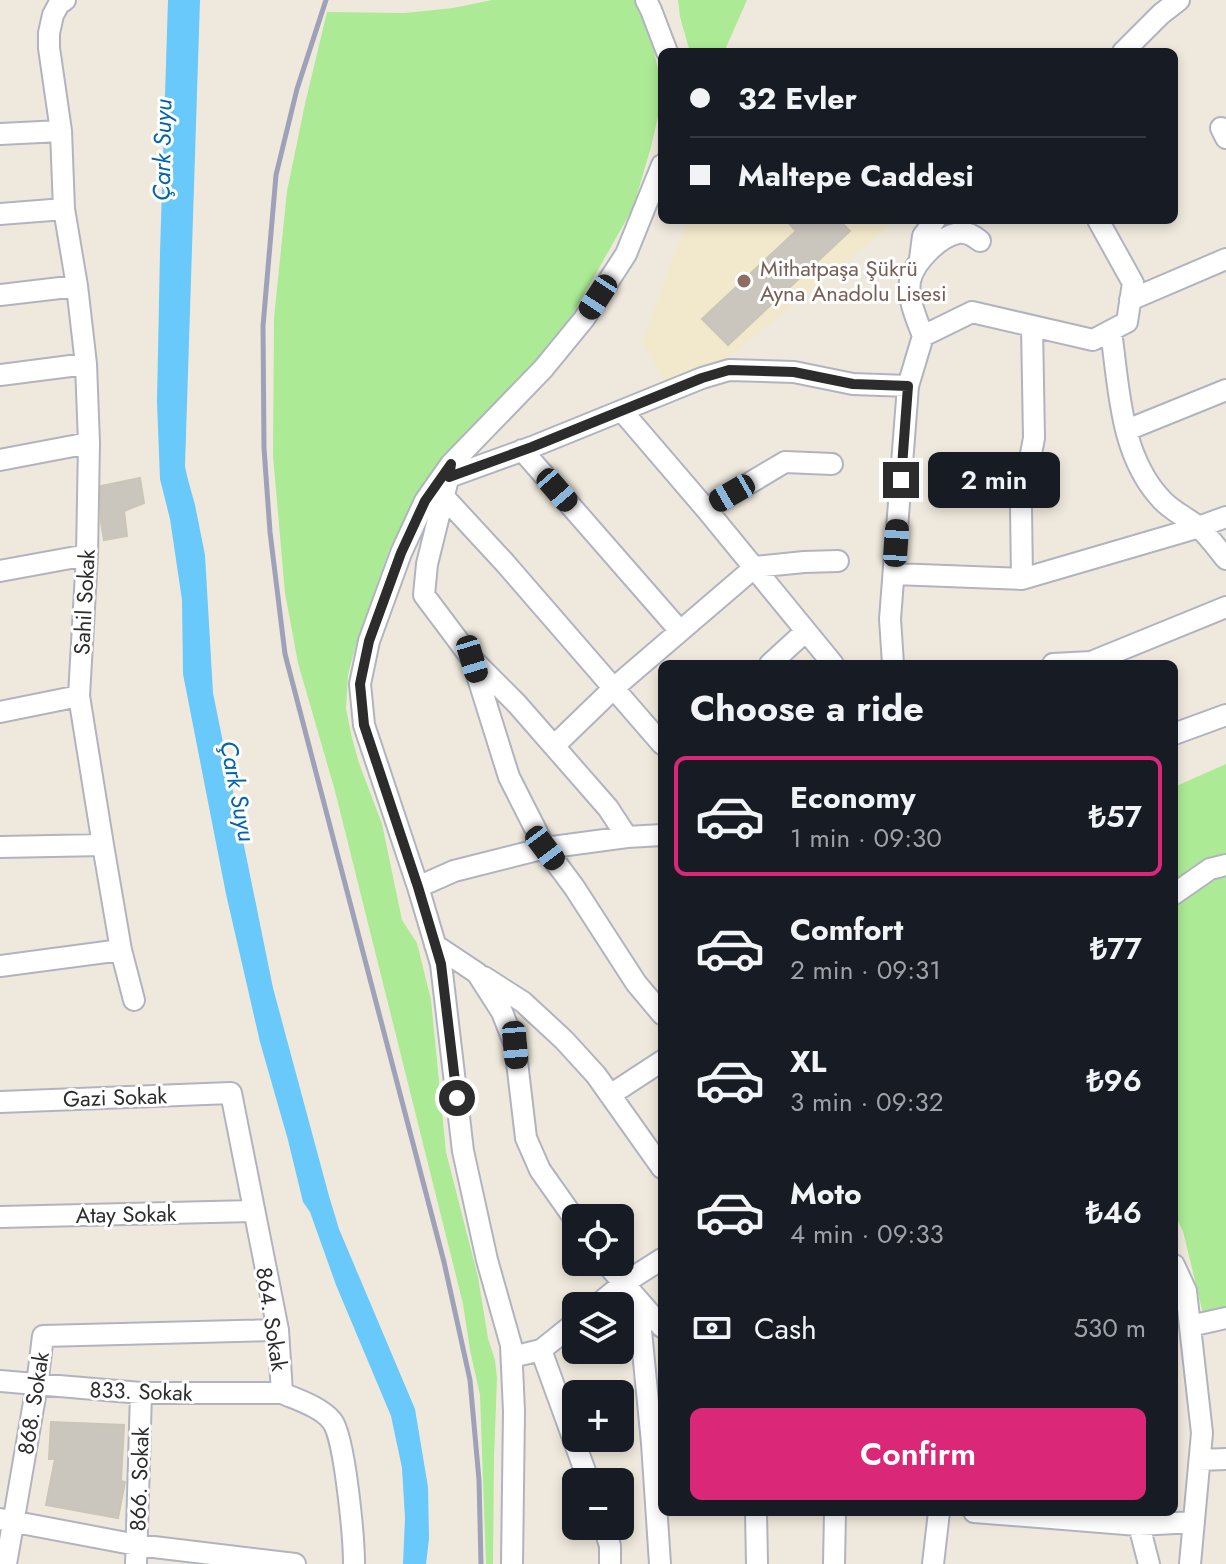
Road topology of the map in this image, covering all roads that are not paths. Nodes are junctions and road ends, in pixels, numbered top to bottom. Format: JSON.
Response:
{"nodes":[{"id":1,"x":65,"y":0,"type":"edge"},
{"id":2,"x":1179,"y":0,"type":"edge"},
{"id":3,"x":657,"y":2,"type":"edge"},
{"id":4,"x":666,"y":48,"type":"edge"},
{"id":5,"x":1127,"y":48,"type":"edge"},
{"id":6,"x":61,"y":131,"type":"junction"},
{"id":7,"x":0,"y":134,"type":"edge"},
{"id":8,"x":658,"y":175,"type":"edge"},
{"id":9,"x":64,"y":209,"type":"junction"},
{"id":10,"x":0,"y":214,"type":"edge"},
{"id":11,"x":932,"y":224,"type":"edge"},
{"id":12,"x":1100,"y":224,"type":"edge"},
{"id":13,"x":980,"y":241,"type":"dead end"},
{"id":14,"x":920,"y":259,"type":"junction"},
{"id":15,"x":1226,"y":259,"type":"edge"},
{"id":16,"x":77,"y":286,"type":"junction"},
{"id":17,"x":0,"y":295,"type":"edge"},
{"id":18,"x":1130,"y":300,"type":"junction"},
{"id":19,"x":1032,"y":326,"type":"junction"},
{"id":20,"x":1111,"y":331,"type":"junction"},
{"id":21,"x":923,"y":336,"type":"junction"},
{"id":22,"x":86,"y":364,"type":"junction"},
{"id":23,"x":0,"y":375,"type":"edge"},
{"id":24,"x":908,"y":386,"type":"junction"},
{"id":25,"x":1226,"y":390,"type":"edge"},
{"id":26,"x":622,"y":411,"type":"junction"},
{"id":27,"x":1127,"y":430,"type":"junction"},
{"id":28,"x":89,"y":443,"type":"junction"},
{"id":29,"x":522,"y":450,"type":"junction"},
{"id":30,"x":0,"y":460,"type":"edge"},
{"id":31,"x":832,"y":464,"type":"dead end"},
{"id":32,"x":450,"y":470,"type":"junction"},
{"id":33,"x":444,"y":497,"type":"junction"},
{"id":34,"x":706,"y":509,"type":"junction"},
{"id":35,"x":1226,"y":517,"type":"edge"},
{"id":36,"x":1199,"y":527,"type":"junction"},
{"id":37,"x":87,"y":555,"type":"junction"},
{"id":38,"x":1226,"y":559,"type":"edge"},
{"id":39,"x":838,"y":561,"type":"dead end"},
{"id":40,"x":755,"y":567,"type":"junction"},
{"id":41,"x":0,"y":571,"type":"edge"},
{"id":42,"x":894,"y":574,"type":"junction"},
{"id":43,"x":1022,"y":579,"type":"junction"},
{"id":44,"x":1226,"y":607,"type":"edge"},
{"id":45,"x":680,"y":631,"type":"junction"},
{"id":46,"x":806,"y":631,"type":"junction"},
{"id":47,"x":472,"y":659,"type":"junction"},
{"id":48,"x":774,"y":660,"type":"edge"},
{"id":49,"x":830,"y":660,"type":"edge"},
{"id":50,"x":893,"y":660,"type":"edge"},
{"id":51,"x":1096,"y":660,"type":"edge"},
{"id":52,"x":615,"y":687,"type":"junction"},
{"id":53,"x":79,"y":696,"type":"junction"},
{"id":54,"x":0,"y":712,"type":"edge"},
{"id":55,"x":1226,"y":715,"type":"edge"},
{"id":56,"x":1178,"y":733,"type":"edge"},
{"id":57,"x":658,"y":739,"type":"edge"},
{"id":58,"x":554,"y":746,"type":"junction"},
{"id":59,"x":658,"y":835,"type":"edge"},
{"id":60,"x":627,"y":837,"type":"junction"},
{"id":61,"x":103,"y":845,"type":"junction"},
{"id":62,"x":0,"y":847,"type":"edge"},
{"id":63,"x":545,"y":848,"type":"junction"},
{"id":64,"x":1226,"y":865,"type":"edge"},
{"id":65,"x":418,"y":887,"type":"junction"},
{"id":66,"x":1178,"y":891,"type":"edge"},
{"id":67,"x":435,"y":945,"type":"junction"},
{"id":68,"x":121,"y":950,"type":"junction"},
{"id":69,"x":0,"y":966,"type":"edge"},
{"id":70,"x":477,"y":973,"type":"junction"},
{"id":71,"x":134,"y":1000,"type":"dead end"},
{"id":72,"x":658,"y":1009,"type":"edge"},
{"id":73,"x":658,"y":1064,"type":"edge"},
{"id":74,"x":231,"y":1093,"type":"joint"},
{"id":75,"x":610,"y":1095,"type":"junction"},
{"id":76,"x":0,"y":1102,"type":"edge"},
{"id":77,"x":658,"y":1162,"type":"edge"},
{"id":78,"x":564,"y":1204,"type":"edge"},
{"id":79,"x":253,"y":1211,"type":"junction"},
{"id":80,"x":0,"y":1217,"type":"edge"},
{"id":81,"x":658,"y":1262,"type":"edge"},
{"id":82,"x":1178,"y":1274,"type":"edge"},
{"id":83,"x":618,"y":1276,"type":"edge"},
{"id":84,"x":624,"y":1283,"type":"junction"},
{"id":85,"x":613,"y":1292,"type":"edge"},
{"id":86,"x":638,"y":1300,"type":"junction"},
{"id":87,"x":1226,"y":1318,"type":"edge"},
{"id":88,"x":658,"y":1322,"type":"edge"},
{"id":89,"x":1190,"y":1326,"type":"junction"},
{"id":90,"x":278,"y":1330,"type":"junction"},
{"id":91,"x":562,"y":1333,"type":"edge"},
{"id":92,"x":541,"y":1350,"type":"junction"},
{"id":93,"x":512,"y":1357,"type":"junction"},
{"id":94,"x":0,"y":1381,"type":"edge"},
{"id":95,"x":37,"y":1385,"type":"junction"},
{"id":96,"x":141,"y":1393,"type":"junction"},
{"id":97,"x":282,"y":1393,"type":"junction"},
{"id":98,"x":1226,"y":1459,"type":"edge"},
{"id":99,"x":1200,"y":1460,"type":"junction"},
{"id":100,"x":584,"y":1468,"type":"edge"},
{"id":101,"x":658,"y":1473,"type":"edge"},
{"id":102,"x":663,"y":1516,"type":"edge"},
{"id":103,"x":756,"y":1516,"type":"edge"},
{"id":104,"x":835,"y":1516,"type":"edge"},
{"id":105,"x":939,"y":1516,"type":"edge"},
{"id":106,"x":1092,"y":1516,"type":"edge"},
{"id":107,"x":1137,"y":1518,"type":"edge"},
{"id":108,"x":6,"y":1520,"type":"edge"},
{"id":109,"x":1194,"y":1522,"type":"junction"},
{"id":110,"x":608,"y":1540,"type":"edge"},
{"id":111,"x":136,"y":1555,"type":"edge"},
{"id":112,"x":6,"y":1564,"type":"edge"},
{"id":113,"x":295,"y":1564,"type":"edge"},
{"id":114,"x":354,"y":1564,"type":"edge"},
{"id":115,"x":512,"y":1564,"type":"edge"},
{"id":116,"x":610,"y":1564,"type":"edge"},
{"id":117,"x":660,"y":1564,"type":"edge"},
{"id":118,"x":757,"y":1564,"type":"edge"},
{"id":119,"x":834,"y":1564,"type":"edge"},
{"id":120,"x":933,"y":1564,"type":"edge"},
{"id":121,"x":1149,"y":1564,"type":"edge"},
{"id":122,"x":1190,"y":1564,"type":"edge"}],
"edges":[{"from":1,"to":6,"type":"street","name":"Sahil Sokak"},
{"from":2,"to":5,"type":"street"},
{"from":3,"to":4,"type":"street"},
{"from":6,"to":7,"type":"street"},
{"from":6,"to":9,"type":"street","name":"Sahil Sokak"},
{"from":8,"to":32,"type":"street"},
{"from":9,"to":10,"type":"street"},
{"from":9,"to":16,"type":"street","name":"Sahil Sokak"},
{"from":11,"to":14,"type":"street"},
{"from":12,"to":18,"type":"street"},
{"from":13,"to":14,"type":"street"},
{"from":14,"to":21,"type":"street"},
{"from":15,"to":18,"type":"street"},
{"from":16,"to":17,"type":"street"},
{"from":16,"to":22,"type":"street","name":"Sahil Sokak"},
{"from":18,"to":20,"type":"street"},
{"from":19,"to":20,"type":"street"},
{"from":19,"to":21,"type":"street"},
{"from":19,"to":43,"type":"street"},
{"from":20,"to":27,"type":"street"},
{"from":21,"to":24,"type":"street"},
{"from":22,"to":23,"type":"street"},
{"from":22,"to":28,"type":"street","name":"Sahil Sokak"},
{"from":24,"to":26,"type":"street"},
{"from":24,"to":42,"type":"street"},
{"from":25,"to":27,"type":"street"},
{"from":26,"to":29,"type":"street"},
{"from":26,"to":34,"type":"street"},
{"from":27,"to":36,"type":"street"},
{"from":28,"to":30,"type":"street"},
{"from":28,"to":37,"type":"street","name":"Sahil Sokak"},
{"from":29,"to":32,"type":"street"},
{"from":29,"to":45,"type":"street"},
{"from":31,"to":34,"type":"street"},
{"from":32,"to":33,"type":"street"},
{"from":32,"to":65,"type":"street"},
{"from":33,"to":47,"type":"street"},
{"from":33,"to":52,"type":"street"},
{"from":34,"to":40,"type":"street"},
{"from":35,"to":36,"type":"street"},
{"from":36,"to":38,"type":"street"},
{"from":36,"to":43,"type":"street"},
{"from":37,"to":41,"type":"street"},
{"from":37,"to":53,"type":"street","name":"Sahil Sokak"},
{"from":39,"to":40,"type":"street"},
{"from":40,"to":45,"type":"street"},
{"from":40,"to":46,"type":"street"},
{"from":42,"to":43,"type":"street"},
{"from":42,"to":50,"type":"street"},
{"from":44,"to":51,"type":"street"},
{"from":45,"to":52,"type":"street"},
{"from":46,"to":48,"type":"street"},
{"from":46,"to":49,"type":"street"},
{"from":47,"to":58,"type":"street"},
{"from":47,"to":63,"type":"street"},
{"from":52,"to":57,"type":"street"},
{"from":52,"to":58,"type":"street"},
{"from":53,"to":54,"type":"street"},
{"from":53,"to":61,"type":"street","name":"Sahil Sokak"},
{"from":55,"to":56,"type":"street"},
{"from":58,"to":60,"type":"street"},
{"from":59,"to":60,"type":"street"},
{"from":60,"to":63,"type":"street"},
{"from":61,"to":62,"type":"street"},
{"from":61,"to":68,"type":"street","name":"Sahil Sokak"},
{"from":63,"to":65,"type":"street"},
{"from":63,"to":72,"type":"street"},
{"from":64,"to":66,"type":"street"},
{"from":65,"to":67,"type":"street"},
{"from":67,"to":70,"type":"street"},
{"from":67,"to":93,"type":"street"},
{"from":68,"to":69,"type":"street"},
{"from":68,"to":71,"type":"street","name":"Sahil Sokak"},
{"from":70,"to":75,"type":"street"},
{"from":70,"to":78,"type":"street"},
{"from":73,"to":75,"type":"street"},
{"from":74,"to":76,"type":"street","name":"Gazi Sokak"},
{"from":74,"to":79,"type":"street","name":"864. Sokak"},
{"from":75,"to":77,"type":"street"},
{"from":79,"to":80,"type":"street","name":"Atay Sokak"},
{"from":79,"to":90,"type":"street","name":"864. Sokak"},
{"from":81,"to":84,"type":"street"},
{"from":82,"to":89,"type":"street"},
{"from":83,"to":84,"type":"street"},
{"from":84,"to":85,"type":"street"},
{"from":84,"to":86,"type":"street"},
{"from":86,"to":88,"type":"street"},
{"from":86,"to":101,"type":"street"},
{"from":87,"to":89,"type":"street"},
{"from":89,"to":99,"type":"street"},
{"from":90,"to":95,"type":"street","name":"868. Sokak"},
{"from":90,"to":97,"type":"street","name":"864. Sokak"},
{"from":91,"to":92,"type":"street"},
{"from":92,"to":93,"type":"street"},
{"from":92,"to":100,"type":"street"},
{"from":93,"to":115,"type":"street"},
{"from":94,"to":95,"type":"street","name":"833. Sokak"},
{"from":95,"to":96,"type":"street","name":"833. Sokak"},
{"from":95,"to":108,"type":"street","name":"868. Sokak"},
{"from":96,"to":97,"type":"street","name":"833. Sokak"},
{"from":96,"to":111,"type":"street","name":"866. Sokak"},
{"from":97,"to":114,"type":"street","name":"864. Sokak"},
{"from":98,"to":99,"type":"street"},
{"from":99,"to":109,"type":"street"},
{"from":102,"to":117,"type":"street"},
{"from":103,"to":118,"type":"street"},
{"from":104,"to":119,"type":"street"},
{"from":105,"to":120,"type":"street"},
{"from":106,"to":107,"type":"street"},
{"from":107,"to":109,"type":"street"},
{"from":107,"to":121,"type":"street"},
{"from":108,"to":111,"type":"street"},
{"from":108,"to":112,"type":"street","name":"868. Sokak"},
{"from":109,"to":122,"type":"street"},
{"from":110,"to":116,"type":"street"},
{"from":111,"to":113,"type":"street"}]}
